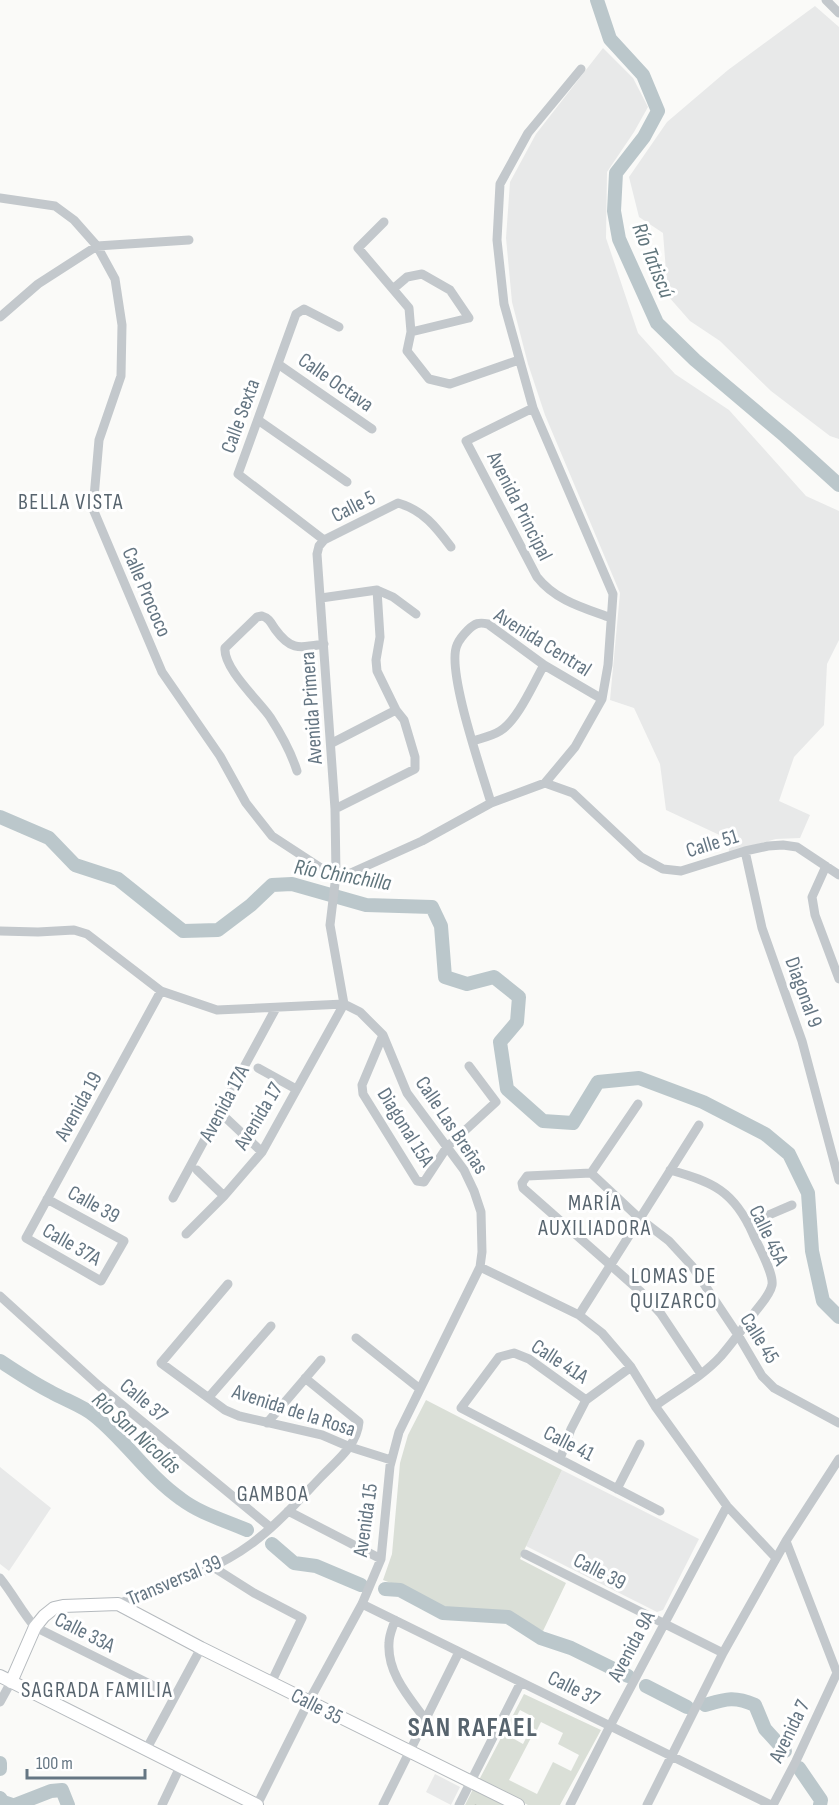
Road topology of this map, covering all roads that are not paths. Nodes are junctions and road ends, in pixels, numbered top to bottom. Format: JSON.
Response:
{"nodes":[{"id":1,"x":826,"y":0,"type":"edge"},
{"id":2,"x":839,"y":13,"type":"edge"},
{"id":3,"x":580,"y":69,"type":"dead end"},
{"id":4,"x":0,"y":198,"type":"edge"},
{"id":5,"x":384,"y":222,"type":"dead end"},
{"id":6,"x":189,"y":240,"type":"dead end"},
{"id":7,"x":97,"y":246,"type":"junction"},
{"id":8,"x":393,"y":290,"type":"junction"},
{"id":9,"x":0,"y":317,"type":"edge"},
{"id":10,"x":339,"y":327,"type":"dead end"},
{"id":11,"x":411,"y":332,"type":"junction"},
{"id":12,"x":519,"y":360,"type":"junction"},
{"id":13,"x":278,"y":363,"type":"junction"},
{"id":14,"x":533,"y":408,"type":"junction"},
{"id":15,"x":258,"y":420,"type":"junction"},
{"id":16,"x":372,"y":429,"type":"dead end"},
{"id":17,"x":347,"y":482,"type":"dead end"},
{"id":18,"x":324,"y":540,"type":"junction"},
{"id":19,"x":451,"y":547,"type":"dead end"},
{"id":20,"x":377,"y":590,"type":"junction"},
{"id":21,"x":321,"y":598,"type":"junction"},
{"id":22,"x":416,"y":614,"type":"dead end"},
{"id":23,"x":611,"y":618,"type":"junction"},
{"id":24,"x":324,"y":644,"type":"junction"},
{"id":25,"x":544,"y":665,"type":"junction"},
{"id":26,"x":602,"y":699,"type":"junction"},
{"id":27,"x":396,"y":710,"type":"junction"},
{"id":28,"x":473,"y":741,"type":"junction"},
{"id":29,"x":332,"y":743,"type":"junction"},
{"id":30,"x":297,"y":771,"type":"dead end"},
{"id":31,"x":545,"y":783,"type":"junction"},
{"id":32,"x":490,"y":803,"type":"junction"},
{"id":33,"x":335,"y":809,"type":"junction"},
{"id":34,"x":745,"y":851,"type":"junction"},
{"id":35,"x":826,"y":866,"type":"junction"},
{"id":36,"x":336,"y":875,"type":"junction"},
{"id":37,"x":839,"y":875,"type":"edge"},
{"id":38,"x":0,"y":931,"type":"edge"},
{"id":39,"x":839,"y":979,"type":"edge"},
{"id":40,"x":161,"y":992,"type":"junction"},
{"id":41,"x":344,"y":1004,"type":"junction"},
{"id":42,"x":276,"y":1008,"type":"junction"},
{"id":43,"x":383,"y":1035,"type":"junction"},
{"id":44,"x":469,"y":1066,"type":"dead end"},
{"id":45,"x":258,"y":1068,"type":"dead end"},
{"id":46,"x":296,"y":1089,"type":"junction"},
{"id":47,"x":638,"y":1104,"type":"dead end"},
{"id":48,"x":227,"y":1119,"type":"dead end"},
{"id":49,"x":699,"y":1125,"type":"dead end"},
{"id":50,"x":447,"y":1147,"type":"junction"},
{"id":51,"x":262,"y":1152,"type":"junction"},
{"id":52,"x":197,"y":1170,"type":"dead end"},
{"id":53,"x":670,"y":1170,"type":"junction"},
{"id":54,"x":591,"y":1173,"type":"junction"},
{"id":55,"x":839,"y":1180,"type":"edge"},
{"id":56,"x":224,"y":1196,"type":"junction"},
{"id":57,"x":173,"y":1198,"type":"dead end"},
{"id":58,"x":47,"y":1199,"type":"junction"},
{"id":59,"x":792,"y":1205,"type":"dead end"},
{"id":60,"x":639,"y":1218,"type":"junction"},
{"id":61,"x":748,"y":1224,"type":"junction"},
{"id":62,"x":186,"y":1234,"type":"dead end"},
{"id":63,"x":26,"y":1238,"type":"joint"},
{"id":64,"x":609,"y":1265,"type":"junction"},
{"id":65,"x":480,"y":1267,"type":"junction"},
{"id":66,"x":101,"y":1281,"type":"joint"},
{"id":67,"x":228,"y":1284,"type":"dead end"},
{"id":68,"x":0,"y":1296,"type":"edge"},
{"id":69,"x":579,"y":1315,"type":"junction"},
{"id":70,"x":271,"y":1326,"type":"dead end"},
{"id":71,"x":738,"y":1335,"type":"junction"},
{"id":72,"x":356,"y":1338,"type":"dead end"},
{"id":73,"x":321,"y":1360,"type":"dead end"},
{"id":74,"x":631,"y":1366,"type":"junction"},
{"id":75,"x":701,"y":1374,"type":"junction"},
{"id":76,"x":305,"y":1378,"type":"junction"},
{"id":77,"x":420,"y":1389,"type":"junction"},
{"id":78,"x":208,"y":1397,"type":"junction"},
{"id":79,"x":586,"y":1400,"type":"junction"},
{"id":80,"x":655,"y":1406,"type":"junction"},
{"id":81,"x":461,"y":1408,"type":"joint"},
{"id":82,"x":267,"y":1423,"type":"junction"},
{"id":83,"x":839,"y":1423,"type":"edge"},
{"id":84,"x":640,"y":1444,"type":"dead end"},
{"id":85,"x":350,"y":1447,"type":"junction"},
{"id":86,"x":560,"y":1459,"type":"junction"},
{"id":87,"x":839,"y":1459,"type":"edge"},
{"id":88,"x":391,"y":1460,"type":"junction"},
{"id":89,"x":617,"y":1489,"type":"junction"},
{"id":90,"x":727,"y":1506,"type":"junction"},
{"id":91,"x":288,"y":1511,"type":"junction"},
{"id":92,"x":660,"y":1511,"type":"dead end"},
{"id":93,"x":270,"y":1527,"type":"junction"},
{"id":94,"x":786,"y":1541,"type":"junction"},
{"id":95,"x":525,"y":1554,"type":"dead end"},
{"id":96,"x":776,"y":1558,"type":"junction"},
{"id":97,"x":381,"y":1559,"type":"junction"},
{"id":98,"x":213,"y":1567,"type":"junction"},
{"id":99,"x":0,"y":1578,"type":"edge"},
{"id":100,"x":118,"y":1604,"type":"junction"},
{"id":101,"x":362,"y":1604,"type":"junction"},
{"id":102,"x":395,"y":1620,"type":"junction"},
{"id":103,"x":663,"y":1623,"type":"junction"},
{"id":104,"x":35,"y":1627,"type":"junction"},
{"id":105,"x":201,"y":1648,"type":"junction"},
{"id":106,"x":459,"y":1652,"type":"junction"},
{"id":107,"x":723,"y":1653,"type":"junction"},
{"id":108,"x":838,"y":1673,"type":"edge"},
{"id":109,"x":5,"y":1679,"type":"edge"},
{"id":110,"x":521,"y":1682,"type":"junction"},
{"id":111,"x":271,"y":1683,"type":"junction"},
{"id":112,"x":174,"y":1696,"type":"junction"},
{"id":113,"x":309,"y":1701,"type":"junction"},
{"id":114,"x":0,"y":1702,"type":"edge"},
{"id":115,"x":425,"y":1719,"type":"junction"},
{"id":116,"x":610,"y":1726,"type":"junction"},
{"id":117,"x":146,"y":1750,"type":"junction"},
{"id":118,"x":409,"y":1752,"type":"junction"},
{"id":119,"x":672,"y":1756,"type":"junction"},
{"id":120,"x":180,"y":1767,"type":"junction"},
{"id":121,"x":471,"y":1782,"type":"junction"},
{"id":122,"x":162,"y":1805,"type":"edge"},
{"id":123,"x":257,"y":1805,"type":"edge"},
{"id":124,"x":383,"y":1805,"type":"edge"},
{"id":125,"x":459,"y":1805,"type":"edge"},
{"id":126,"x":518,"y":1805,"type":"edge"},
{"id":127,"x":570,"y":1805,"type":"edge"},
{"id":128,"x":647,"y":1805,"type":"edge"},
{"id":129,"x":772,"y":1805,"type":"edge"}],
"edges":[{"from":1,"to":2,"type":"street"},
{"from":3,"to":12,"type":"street"},
{"from":4,"to":7,"type":"street","name":"Calle Prococo"},
{"from":5,"to":8,"type":"street"},
{"from":6,"to":7,"type":"street"},
{"from":7,"to":9,"type":"street"},
{"from":7,"to":36,"type":"street","name":"Calle Prococo"},
{"from":8,"to":11,"type":"street"},
{"from":8,"to":11,"type":"street"},
{"from":10,"to":13,"type":"street","name":"Calle Sexta"},
{"from":11,"to":12,"type":"street"},
{"from":12,"to":14,"type":"street"},
{"from":13,"to":15,"type":"street","name":"Calle Sexta"},
{"from":13,"to":16,"type":"street","name":"Calle Octava"},
{"from":14,"to":23,"type":"street"},
{"from":14,"to":23,"type":"street","name":"Avenida Principal"},
{"from":15,"to":17,"type":"street"},
{"from":15,"to":18,"type":"street","name":"Calle Sexta"},
{"from":18,"to":19,"type":"street","name":"Calle 5"},
{"from":18,"to":21,"type":"street","name":"Avenida Primera"},
{"from":20,"to":21,"type":"street"},
{"from":20,"to":22,"type":"street"},
{"from":20,"to":27,"type":"street"},
{"from":21,"to":24,"type":"street","name":"Avenida Primera"},
{"from":23,"to":26,"type":"street"},
{"from":24,"to":29,"type":"street","name":"Avenida Primera"},
{"from":24,"to":30,"type":"street"},
{"from":25,"to":26,"type":"street","name":"Avenida Central"},
{"from":25,"to":28,"type":"street"},
{"from":25,"to":28,"type":"street","name":"Avenida Central"},
{"from":26,"to":31,"type":"street"},
{"from":27,"to":29,"type":"street"},
{"from":27,"to":33,"type":"street"},
{"from":28,"to":32,"type":"street","name":"Avenida Central"},
{"from":29,"to":33,"type":"street","name":"Avenida Primera"},
{"from":31,"to":32,"type":"street"},
{"from":31,"to":34,"type":"street","name":"Calle 51"},
{"from":32,"to":36,"type":"street"},
{"from":33,"to":36,"type":"street","name":"Avenida Primera"},
{"from":34,"to":35,"type":"street","name":"Calle 51"},
{"from":34,"to":55,"type":"street","name":"Diagonal 9"},
{"from":35,"to":37,"type":"street","name":"Calle 51"},
{"from":35,"to":39,"type":"street"},
{"from":36,"to":41,"type":"street"},
{"from":38,"to":40,"type":"street"},
{"from":40,"to":42,"type":"street"},
{"from":40,"to":58,"type":"street","name":"Avenida 19"},
{"from":41,"to":42,"type":"street"},
{"from":41,"to":43,"type":"street","name":"Calle Las Breñas"},
{"from":41,"to":46,"type":"street","name":"Avenida 17"},
{"from":42,"to":57,"type":"street","name":"Avenida 17A"},
{"from":43,"to":50,"type":"street","name":"Calle Las Breñas"},
{"from":43,"to":50,"type":"street","name":"Diagonal 15A"},
{"from":44,"to":50,"type":"street"},
{"from":45,"to":46,"type":"street"},
{"from":46,"to":51,"type":"street","name":"Avenida 17"},
{"from":47,"to":54,"type":"street"},
{"from":48,"to":51,"type":"street"},
{"from":49,"to":53,"type":"street"},
{"from":50,"to":65,"type":"street","name":"Calle Las Breñas"},
{"from":51,"to":56,"type":"street","name":"Avenida 17"},
{"from":52,"to":56,"type":"street"},
{"from":53,"to":60,"type":"street"},
{"from":53,"to":61,"type":"street","name":"Calle 45A"},
{"from":54,"to":60,"type":"street","name":"Calle 45"},
{"from":54,"to":64,"type":"street"},
{"from":56,"to":62,"type":"street","name":"Avenida 17"},
{"from":58,"to":63,"type":"street","name":"Avenida 19"},
{"from":58,"to":66,"type":"street","name":"Calle 39"},
{"from":59,"to":61,"type":"street"},
{"from":60,"to":64,"type":"street"},
{"from":60,"to":71,"type":"street","name":"Calle 45"},
{"from":61,"to":71,"type":"street","name":"Calle 45A"},
{"from":63,"to":66,"type":"street","name":"Calle 37A"},
{"from":64,"to":69,"type":"street"},
{"from":64,"to":75,"type":"street"},
{"from":65,"to":69,"type":"street"},
{"from":65,"to":77,"type":"street","name":"Avenida 15"},
{"from":67,"to":78,"type":"street","name":"Avenida de la Rosa"},
{"from":68,"to":93,"type":"street","name":"Calle 37"},
{"from":69,"to":74,"type":"street"},
{"from":70,"to":78,"type":"street"},
{"from":71,"to":75,"type":"street"},
{"from":71,"to":83,"type":"street","name":"Calle 45"},
{"from":72,"to":77,"type":"street"},
{"from":73,"to":76,"type":"street"},
{"from":74,"to":79,"type":"street"},
{"from":74,"to":80,"type":"street"},
{"from":75,"to":80,"type":"street"},
{"from":76,"to":82,"type":"street"},
{"from":76,"to":85,"type":"street"},
{"from":77,"to":88,"type":"street","name":"Avenida 15"},
{"from":78,"to":82,"type":"street","name":"Avenida de la Rosa"},
{"from":79,"to":81,"type":"street","name":"Calle 41A"},
{"from":79,"to":86,"type":"street"},
{"from":80,"to":90,"type":"street"},
{"from":81,"to":86,"type":"street","name":"Calle 41"},
{"from":82,"to":85,"type":"street","name":"Avenida de la Rosa"},
{"from":84,"to":89,"type":"street"},
{"from":85,"to":88,"type":"street","name":"Avenida de la Rosa"},
{"from":85,"to":91,"type":"street","name":"Transversal 39"},
{"from":86,"to":89,"type":"street","name":"Calle 41"},
{"from":87,"to":94,"type":"street"},
{"from":88,"to":97,"type":"street","name":"Avenida 15"},
{"from":89,"to":92,"type":"street","name":"Calle 41"},
{"from":90,"to":96,"type":"street"},
{"from":90,"to":103,"type":"street","name":"Avenida 9A"},
{"from":91,"to":93,"type":"street","name":"Transversal 39"},
{"from":91,"to":97,"type":"street"},
{"from":93,"to":98,"type":"street","name":"Transversal 39"},
{"from":94,"to":96,"type":"street"},
{"from":94,"to":108,"type":"street"},
{"from":95,"to":103,"type":"street","name":"Calle 39"},
{"from":96,"to":107,"type":"street"},
{"from":97,"to":101,"type":"street","name":"Avenida 15"},
{"from":98,"to":100,"type":"street","name":"Transversal 39"},
{"from":98,"to":111,"type":"street"},
{"from":99,"to":104,"type":"street","name":"Calle 33A"},
{"from":100,"to":104,"type":"main road","name":"Transversal 39"},
{"from":100,"to":105,"type":"main road","name":"Calle 35"},
{"from":101,"to":102,"type":"street","name":"Calle 37"},
{"from":101,"to":113,"type":"street","name":"Avenida 15"},
{"from":102,"to":106,"type":"street","name":"Calle 37"},
{"from":102,"to":115,"type":"street"},
{"from":103,"to":107,"type":"street","name":"Calle 39"},
{"from":103,"to":116,"type":"street","name":"Avenida 9A"},
{"from":104,"to":109,"type":"main road"},
{"from":104,"to":112,"type":"street","name":"Calle 33A"},
{"from":105,"to":111,"type":"main road","name":"Calle 35"},
{"from":105,"to":112,"type":"street"},
{"from":106,"to":110,"type":"street","name":"Calle 37"},
{"from":106,"to":115,"type":"street"},
{"from":107,"to":119,"type":"street"},
{"from":108,"to":129,"type":"street","name":"Avenida 7"},
{"from":109,"to":114,"type":"street"},
{"from":109,"to":117,"type":"main road"},
{"from":110,"to":116,"type":"street","name":"Calle 37"},
{"from":110,"to":121,"type":"street"},
{"from":111,"to":113,"type":"main road","name":"Calle 35"},
{"from":112,"to":117,"type":"street"},
{"from":113,"to":118,"type":"main road","name":"Calle 35"},
{"from":113,"to":123,"type":"street","name":"Avenida 15"},
{"from":115,"to":118,"type":"street"},
{"from":116,"to":119,"type":"street","name":"Calle 37"},
{"from":116,"to":127,"type":"street","name":"Avenida 9A"},
{"from":117,"to":120,"type":"main road"},
{"from":118,"to":121,"type":"main road","name":"Calle 35"},
{"from":118,"to":124,"type":"street"},
{"from":119,"to":128,"type":"street"},
{"from":119,"to":129,"type":"street","name":"Calle 37"},
{"from":120,"to":122,"type":"street"},
{"from":120,"to":123,"type":"main road"},
{"from":121,"to":125,"type":"street"},
{"from":121,"to":126,"type":"main road","name":"Calle 35"}]}
